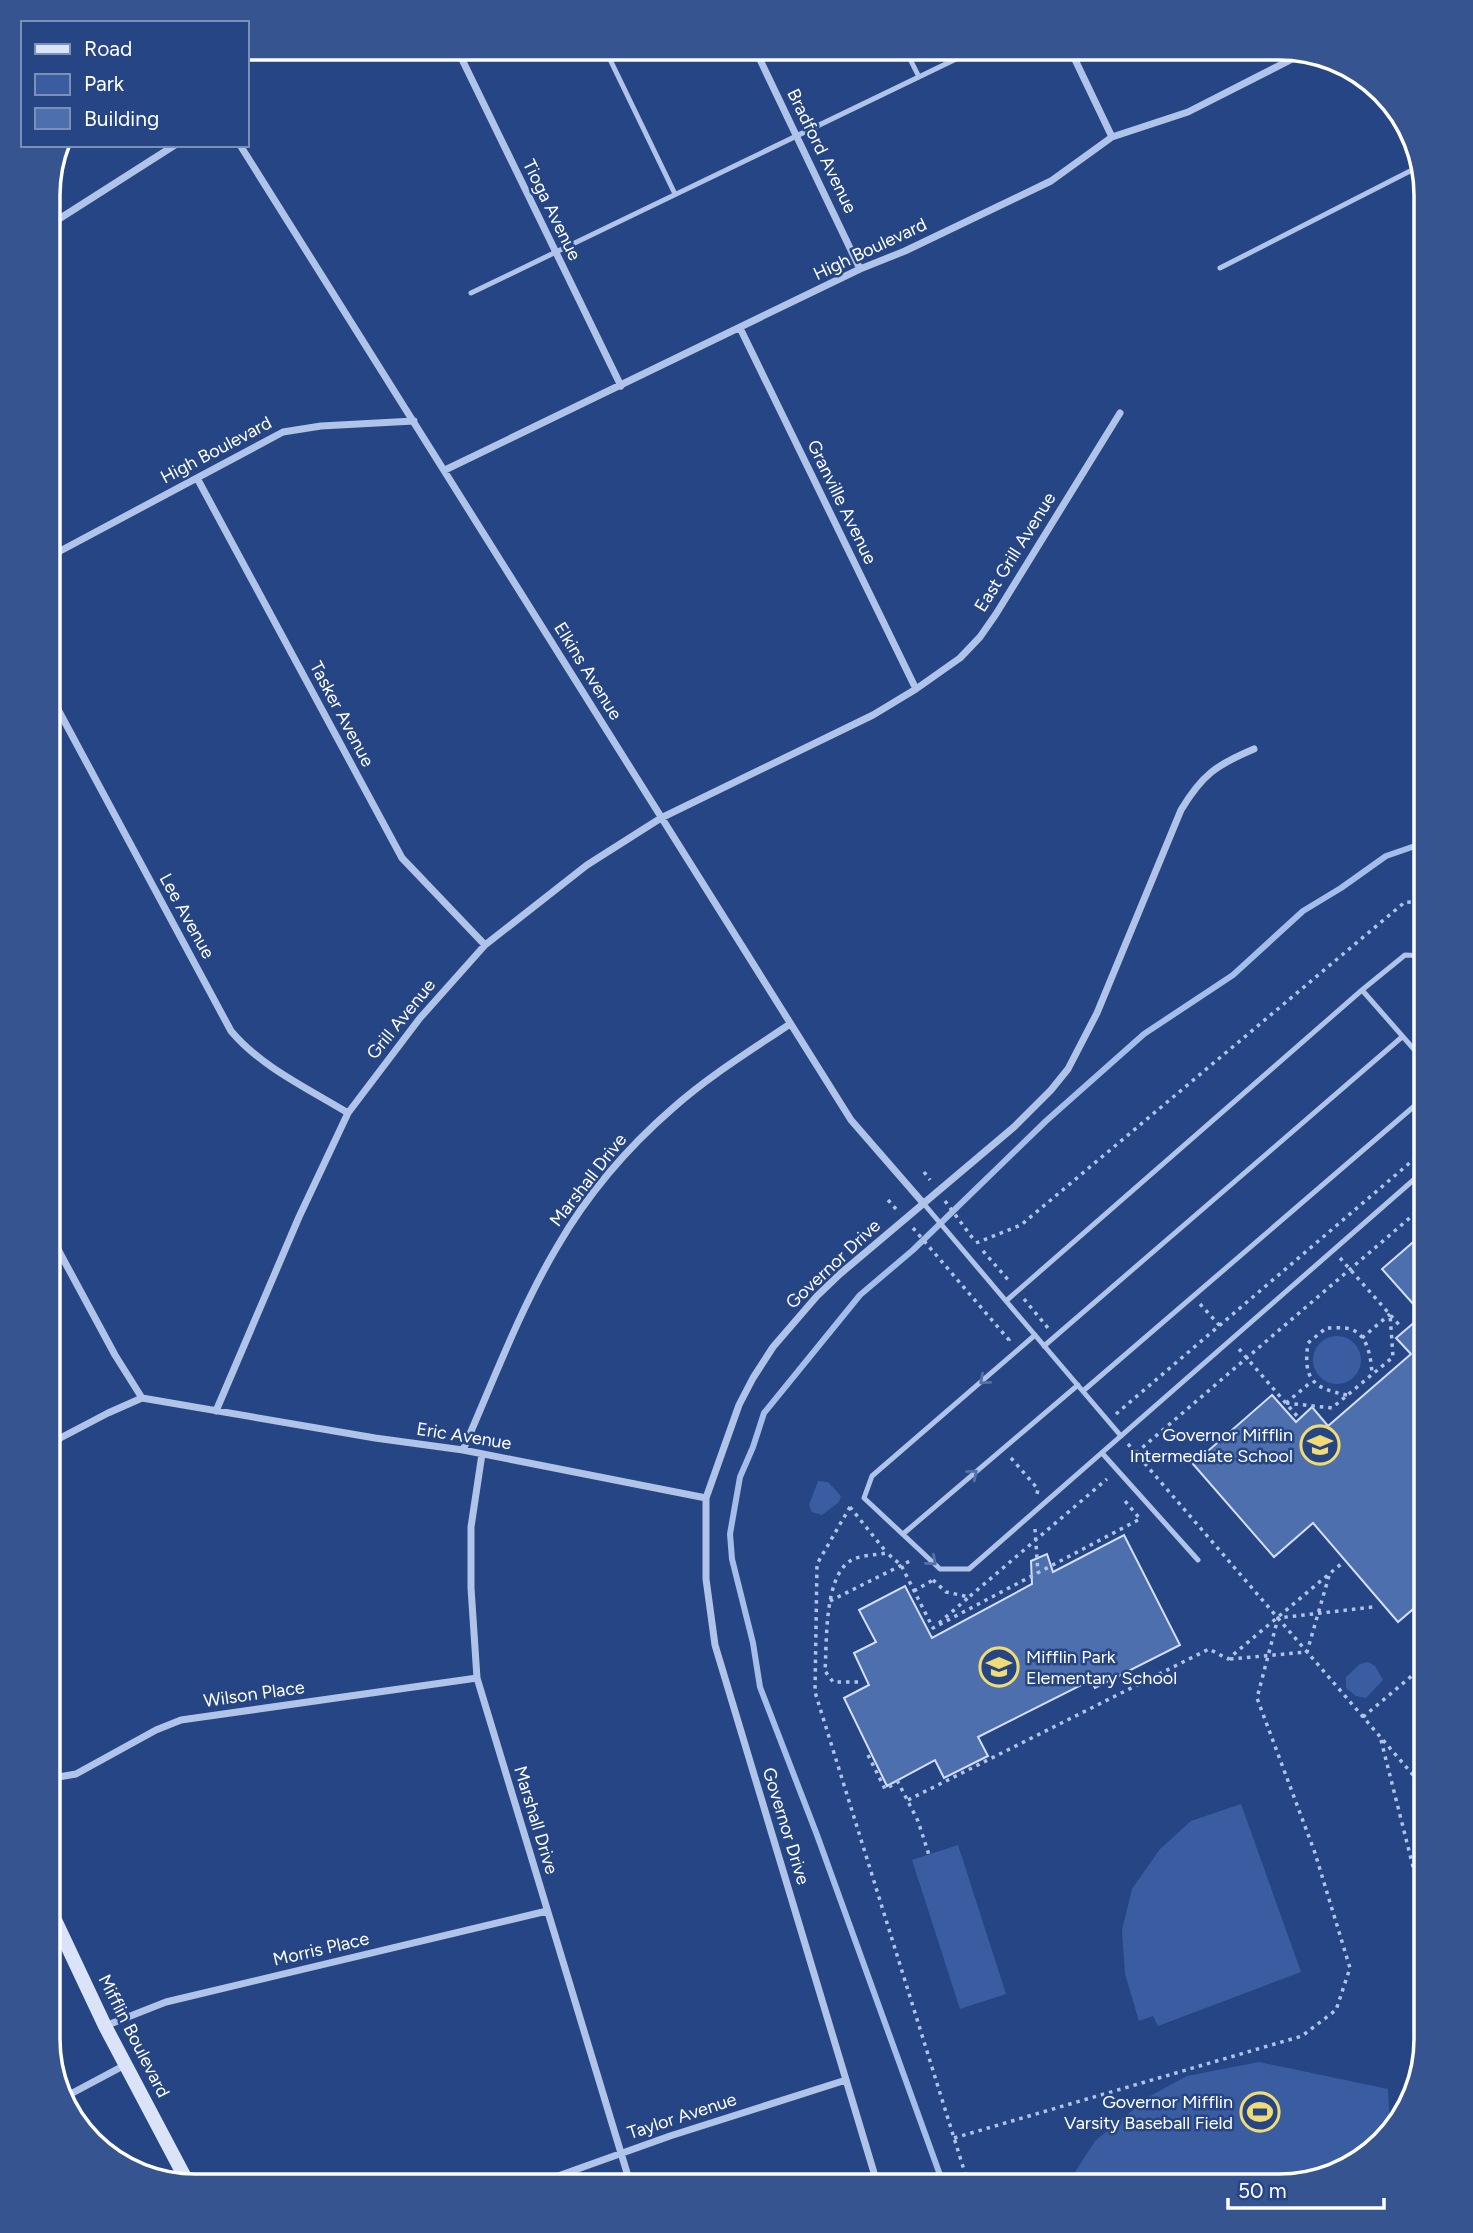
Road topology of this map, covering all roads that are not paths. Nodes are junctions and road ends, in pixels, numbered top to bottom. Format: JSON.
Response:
{"nodes":[{"id":1,"x":462,"y":60,"type":"edge"},
{"id":2,"x":610,"y":60,"type":"edge"},
{"id":3,"x":760,"y":60,"type":"edge"},
{"id":4,"x":910,"y":60,"type":"edge"},
{"id":5,"x":955,"y":60,"type":"edge"},
{"id":6,"x":1075,"y":60,"type":"edge"},
{"id":7,"x":1290,"y":60,"type":"edge"},
{"id":8,"x":919,"y":78,"type":"junction"},
{"id":9,"x":797,"y":136,"type":"junction"},
{"id":10,"x":1112,"y":137,"type":"junction"},
{"id":11,"x":172,"y":147,"type":"edge"},
{"id":12,"x":241,"y":147,"type":"edge"},
{"id":13,"x":1411,"y":171,"type":"edge"},
{"id":14,"x":675,"y":194,"type":"junction"},
{"id":15,"x":60,"y":218,"type":"edge"},
{"id":16,"x":556,"y":253,"type":"junction"},
{"id":17,"x":1220,"y":268,"type":"dead end"},
{"id":18,"x":860,"y":269,"type":"junction"},
{"id":19,"x":471,"y":293,"type":"dead end"},
{"id":20,"x":740,"y":328,"type":"junction"},
{"id":21,"x":621,"y":386,"type":"junction"},
{"id":22,"x":1120,"y":413,"type":"dead end"},
{"id":23,"x":414,"y":421,"type":"junction"},
{"id":24,"x":445,"y":470,"type":"junction"},
{"id":25,"x":197,"y":478,"type":"junction"},
{"id":26,"x":60,"y":551,"type":"edge"},
{"id":27,"x":916,"y":689,"type":"junction"},
{"id":28,"x":60,"y":713,"type":"edge"},
{"id":29,"x":1254,"y":749,"type":"dead end"},
{"id":30,"x":662,"y":818,"type":"junction"},
{"id":31,"x":485,"y":945,"type":"junction"},
{"id":32,"x":1414,"y":955,"type":"edge"},
{"id":33,"x":1362,"y":990,"type":"junction"},
{"id":34,"x":790,"y":1024,"type":"junction"},
{"id":35,"x":1402,"y":1037,"type":"junction"},
{"id":36,"x":1414,"y":1050,"type":"edge"},
{"id":37,"x":1414,"y":1106,"type":"edge"},
{"id":38,"x":348,"y":1113,"type":"junction"},
{"id":39,"x":1414,"y":1180,"type":"edge"},
{"id":40,"x":924,"y":1204,"type":"junction"},
{"id":41,"x":60,"y":1253,"type":"edge"},
{"id":42,"x":1006,"y":1301,"type":"junction"},
{"id":43,"x":1035,"y":1335,"type":"junction"},
{"id":44,"x":1044,"y":1346,"type":"junction"},
{"id":45,"x":1077,"y":1385,"type":"junction"},
{"id":46,"x":1083,"y":1391,"type":"junction"},
{"id":47,"x":142,"y":1398,"type":"junction"},
{"id":48,"x":216,"y":1411,"type":"junction"},
{"id":49,"x":1121,"y":1436,"type":"junction"},
{"id":50,"x":60,"y":1438,"type":"edge"},
{"id":51,"x":463,"y":1450,"type":"junction"},
{"id":52,"x":1102,"y":1453,"type":"junction"},
{"id":53,"x":482,"y":1454,"type":"junction"},
{"id":54,"x":706,"y":1498,"type":"junction"},
{"id":55,"x":903,"y":1534,"type":"junction"},
{"id":56,"x":1198,"y":1560,"type":"dead end"},
{"id":57,"x":477,"y":1678,"type":"junction"},
{"id":58,"x":60,"y":1777,"type":"edge"},
{"id":59,"x":547,"y":1911,"type":"junction"},
{"id":60,"x":60,"y":1931,"type":"edge"},
{"id":61,"x":105,"y":2026,"type":"junction"},
{"id":62,"x":126,"y":2065,"type":"junction"},
{"id":63,"x":846,"y":2080,"type":"junction"},
{"id":64,"x":72,"y":2093,"type":"edge"},
{"id":65,"x":621,"y":2152,"type":"junction"},
{"id":66,"x":183,"y":2173,"type":"edge"},
{"id":67,"x":564,"y":2173,"type":"edge"},
{"id":68,"x":627,"y":2173,"type":"edge"},
{"id":69,"x":874,"y":2174,"type":"edge"}],
"edges":[{"from":1,"to":16,"type":"street","name":"Tioga Avenue"},
{"from":2,"to":14,"type":"lane"},
{"from":3,"to":9,"type":"street","name":"Bradford Avenue"},
{"from":4,"to":8,"type":"lane"},
{"from":5,"to":8,"type":"lane"},
{"from":6,"to":10,"type":"street"},
{"from":7,"to":10,"type":"street","name":"High Boulevard"},
{"from":8,"to":9,"type":"lane"},
{"from":9,"to":14,"type":"lane"},
{"from":9,"to":18,"type":"street","name":"Bradford Avenue"},
{"from":10,"to":18,"type":"street","name":"High Boulevard"},
{"from":11,"to":15,"type":"street"},
{"from":12,"to":23,"type":"street","name":"Elkins Avenue"},
{"from":13,"to":17,"type":"lane"},
{"from":14,"to":16,"type":"lane"},
{"from":16,"to":19,"type":"lane"},
{"from":16,"to":21,"type":"street","name":"Tioga Avenue"},
{"from":18,"to":20,"type":"street","name":"High Boulevard"},
{"from":20,"to":21,"type":"street","name":"High Boulevard"},
{"from":20,"to":27,"type":"street","name":"Granville Avenue"},
{"from":21,"to":24,"type":"street","name":"High Boulevard"},
{"from":22,"to":27,"type":"street","name":"East Grill Avenue"},
{"from":23,"to":24,"type":"street","name":"Elkins Avenue"},
{"from":23,"to":25,"type":"street","name":"High Boulevard"},
{"from":24,"to":30,"type":"street","name":"Elkins Avenue"},
{"from":25,"to":26,"type":"street","name":"High Boulevard"},
{"from":25,"to":31,"type":"street","name":"Tasker Avenue"},
{"from":27,"to":30,"type":"street","name":"Grill Avenue"},
{"from":28,"to":38,"type":"street","name":"Lee Avenue"},
{"from":29,"to":40,"type":"street","name":"Governor Drive"},
{"from":30,"to":31,"type":"street","name":"Grill Avenue"},
{"from":30,"to":34,"type":"street","name":"Elkins Avenue"},
{"from":31,"to":38,"type":"street","name":"Grill Avenue"},
{"from":32,"to":33,"type":"lane"},
{"from":33,"to":35,"type":"lane"},
{"from":33,"to":42,"type":"lane"},
{"from":34,"to":40,"type":"street","name":"Elkins Avenue"},
{"from":34,"to":51,"type":"street","name":"Marshall Drive"},
{"from":35,"to":36,"type":"lane"},
{"from":35,"to":44,"type":"lane"},
{"from":37,"to":46,"type":"lane"},
{"from":38,"to":48,"type":"street","name":"Grill Avenue"},
{"from":39,"to":49,"type":"lane"},
{"from":40,"to":42,"type":"lane"},
{"from":40,"to":54,"type":"street","name":"Governor Drive"},
{"from":41,"to":47,"type":"street"},
{"from":42,"to":43,"type":"lane"},
{"from":43,"to":44,"type":"lane"},
{"from":43,"to":55,"type":"lane","one_way":true},
{"from":44,"to":45,"type":"lane"},
{"from":45,"to":46,"type":"lane"},
{"from":55,"to":45,"type":"lane","one_way":true},
{"from":46,"to":49,"type":"lane"},
{"from":47,"to":48,"type":"street"},
{"from":47,"to":50,"type":"street"},
{"from":48,"to":51,"type":"street","name":"Eric Avenue"},
{"from":49,"to":52,"type":"lane"},
{"from":51,"to":53,"type":"street","name":"Eric Avenue"},
{"from":55,"to":52,"type":"lane","one_way":true},
{"from":52,"to":56,"type":"lane"},
{"from":53,"to":54,"type":"street","name":"Eric Avenue"},
{"from":53,"to":57,"type":"street","name":"Marshall Drive"},
{"from":54,"to":63,"type":"street","name":"Governor Drive"},
{"from":57,"to":58,"type":"street","name":"Wilson Place"},
{"from":57,"to":59,"type":"street","name":"Marshall Drive"},
{"from":59,"to":61,"type":"street","name":"Morris Place"},
{"from":59,"to":65,"type":"street","name":"Marshall Drive"},
{"from":60,"to":61,"type":"street","name":"Mifflin Boulevard"},
{"from":61,"to":62,"type":"street","name":"Mifflin Boulevard"},
{"from":62,"to":64,"type":"street"},
{"from":62,"to":66,"type":"street","name":"Mifflin Boulevard"},
{"from":63,"to":65,"type":"street","name":"Taylor Avenue"},
{"from":63,"to":69,"type":"street","name":"Governor Drive"},
{"from":65,"to":67,"type":"street","name":"Taylor Avenue"},
{"from":65,"to":68,"type":"street","name":"Marshall Drive"}]}
